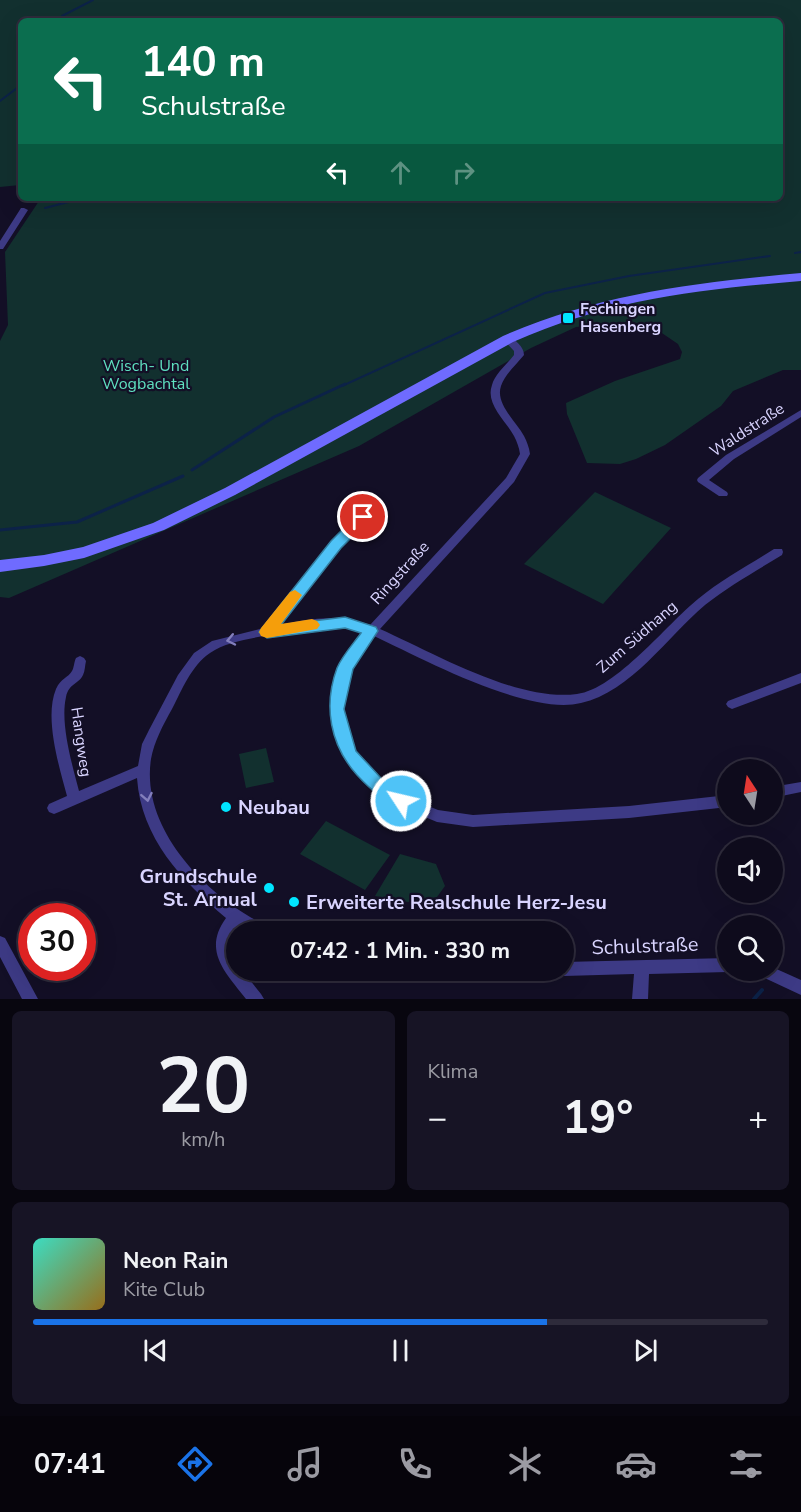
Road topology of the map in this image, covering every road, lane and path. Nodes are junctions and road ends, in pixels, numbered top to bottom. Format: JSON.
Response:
{"nodes":[{"id":1,"x":24,"y":210,"type":"dead end"},
{"id":2,"x":0,"y":247,"type":"edge"},
{"id":3,"x":801,"y":277,"type":"edge"},
{"id":4,"x":508,"y":339,"type":"junction"},
{"id":5,"x":801,"y":413,"type":"edge"},
{"id":6,"x":723,"y":494,"type":"dead end"},
{"id":7,"x":377,"y":503,"type":"dead end"},
{"id":8,"x":778,"y":552,"type":"dead end"},
{"id":9,"x":0,"y":566,"type":"edge"},
{"id":10,"x":371,"y":631,"type":"junction"},
{"id":11,"x":267,"y":632,"type":"junction"},
{"id":12,"x":80,"y":661,"type":"dead end"},
{"id":13,"x":801,"y":678,"type":"edge"},
{"id":14,"x":732,"y":704,"type":"dead end"},
{"id":15,"x":142,"y":770,"type":"junction"},
{"id":16,"x":801,"y":787,"type":"edge"},
{"id":17,"x":783,"y":791,"type":"edge"},
{"id":18,"x":74,"y":799,"type":"junction"},
{"id":19,"x":717,"y":802,"type":"edge"},
{"id":20,"x":54,"y":808,"type":"dead end"},
{"id":21,"x":235,"y":917,"type":"junction"},
{"id":22,"x":243,"y":921,"type":"edge"},
{"id":23,"x":0,"y":943,"type":"edge"},
{"id":24,"x":717,"y":965,"type":"edge"},
{"id":25,"x":642,"y":968,"type":"junction"},
{"id":26,"x":574,"y":969,"type":"edge"},
{"id":27,"x":783,"y":979,"type":"edge"},
{"id":28,"x":801,"y":988,"type":"edge"},
{"id":29,"x":30,"y":999,"type":"edge"},
{"id":30,"x":256,"y":999,"type":"edge"},
{"id":31,"x":640,"y":999,"type":"edge"}],
"edges":[{"from":1,"to":2,"type":"street"},
{"from":3,"to":4,"type":"main road"},
{"from":4,"to":9,"type":"main road"},
{"from":4,"to":10,"type":"street","name":"Ringstraße"},
{"from":5,"to":6,"type":"street","name":"Waldstraße"},
{"from":7,"to":11,"type":"street"},
{"from":8,"to":10,"type":"street","name":"Zum Südhang"},
{"from":10,"to":11,"type":"street"},
{"from":10,"to":19,"type":"street","name":"Ringstraße"},
{"from":11,"to":15,"type":"street","one_way":true},
{"from":12,"to":18,"type":"street","name":"Hangweg"},
{"from":13,"to":14,"type":"street"},
{"from":15,"to":18,"type":"street","name":"Hangweg"},
{"from":15,"to":21,"type":"street","one_way":true},
{"from":16,"to":17,"type":"street"},
{"from":18,"to":20,"type":"street","name":"Hangweg"},
{"from":21,"to":22,"type":"street"},
{"from":21,"to":30,"type":"street"},
{"from":23,"to":29,"type":"street"},
{"from":24,"to":25,"type":"street","name":"Schulstraße"},
{"from":25,"to":26,"type":"street","name":"Schulstraße"},
{"from":25,"to":31,"type":"street"},
{"from":27,"to":28,"type":"street"}]}
